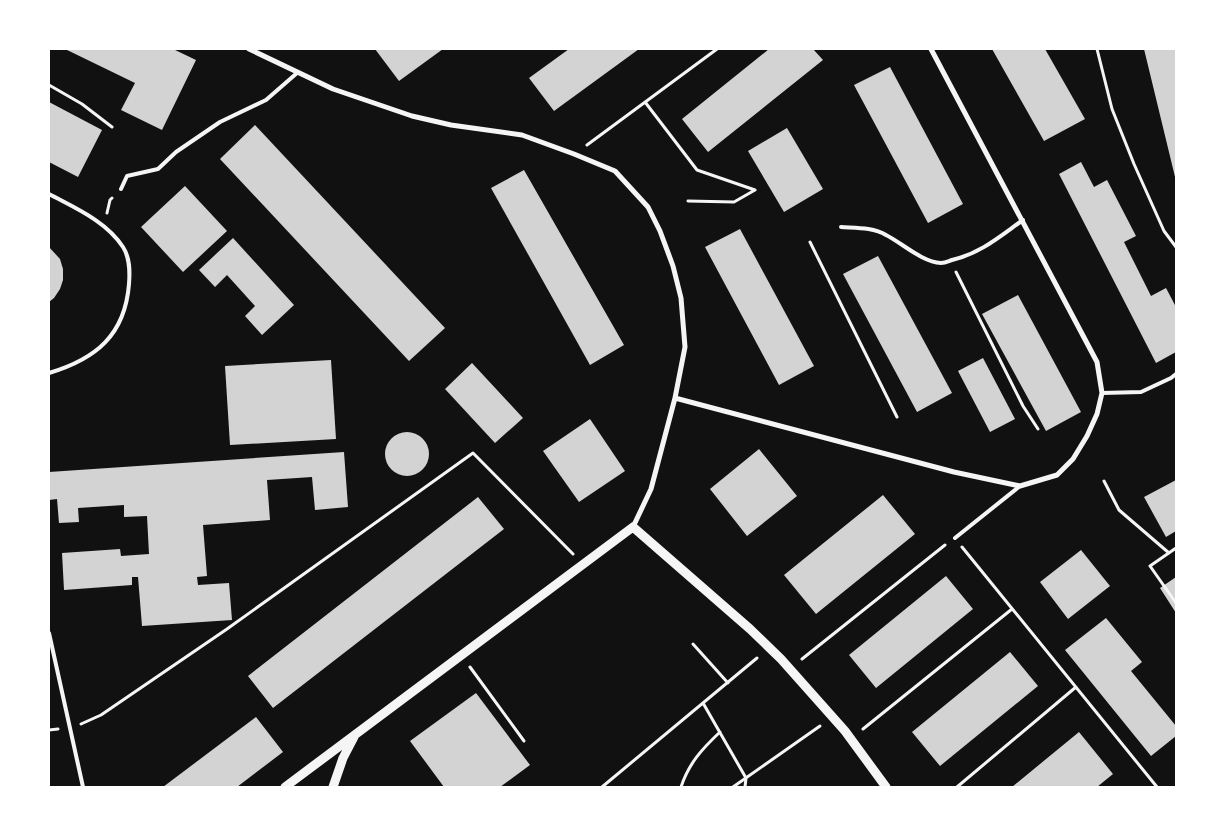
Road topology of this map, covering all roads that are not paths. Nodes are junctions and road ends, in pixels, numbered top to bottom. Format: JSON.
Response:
{"nodes":[{"id":1,"x":249,"y":49,"type":"edge"},
{"id":2,"x":932,"y":49,"type":"edge"},
{"id":3,"x":297,"y":73,"type":"junction"},
{"id":4,"x":121,"y":188,"type":"dead end"},
{"id":5,"x":49,"y":194,"type":"edge"},
{"id":6,"x":1023,"y":220,"type":"junction"},
{"id":7,"x":840,"y":227,"type":"dead end"},
{"id":8,"x":49,"y":373,"type":"edge"},
{"id":9,"x":1176,"y":374,"type":"edge"},
{"id":10,"x":1102,"y":393,"type":"junction"},
{"id":11,"x":675,"y":398,"type":"junction"},
{"id":12,"x":1020,"y":486,"type":"junction"},
{"id":13,"x":633,"y":527,"type":"junction"},
{"id":14,"x":955,"y":538,"type":"road end"},
{"id":15,"x":49,"y":633,"type":"edge"},
{"id":16,"x":355,"y":734,"type":"junction"},
{"id":17,"x":83,"y":787,"type":"edge"},
{"id":18,"x":287,"y":787,"type":"edge"},
{"id":19,"x":333,"y":787,"type":"edge"},
{"id":20,"x":886,"y":787,"type":"edge"}],
"edges":[{"from":1,"to":3,"type":"street"},
{"from":2,"to":6,"type":"street"},
{"from":3,"to":4,"type":"lane"},
{"from":3,"to":11,"type":"street"},
{"from":5,"to":8,"type":"lane"},
{"from":6,"to":7,"type":"lane"},
{"from":6,"to":10,"type":"street"},
{"from":9,"to":10,"type":"lane"},
{"from":10,"to":12,"type":"street"},
{"from":11,"to":12,"type":"street"},
{"from":11,"to":13,"type":"street"},
{"from":12,"to":14,"type":"lane"},
{"from":13,"to":16,"type":"street"},
{"from":13,"to":20,"type":"street"},
{"from":15,"to":17,"type":"lane"},
{"from":16,"to":18,"type":"street"},
{"from":16,"to":19,"type":"street"}]}
